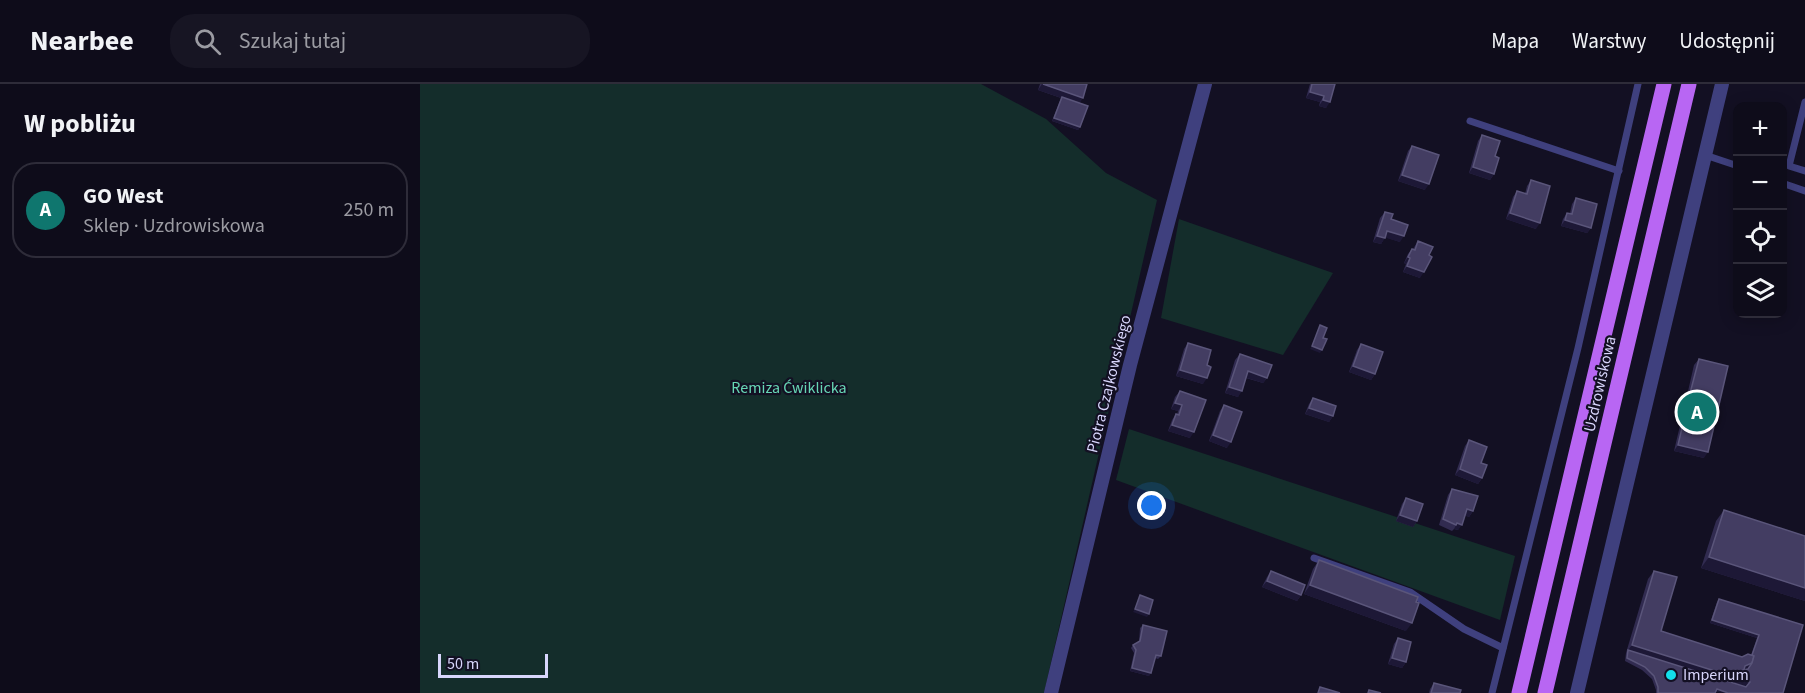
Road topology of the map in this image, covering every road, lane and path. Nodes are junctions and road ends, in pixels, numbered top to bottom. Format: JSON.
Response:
{"nodes":[{"id":1,"x":1205,"y":84,"type":"edge"},
{"id":2,"x":1638,"y":84,"type":"edge"},
{"id":3,"x":1664,"y":84,"type":"edge"},
{"id":4,"x":1689,"y":84,"type":"edge"},
{"id":5,"x":1722,"y":84,"type":"edge"},
{"id":6,"x":1805,"y":102,"type":"edge"},
{"id":7,"x":1470,"y":121,"type":"dead end"},
{"id":8,"x":1705,"y":154,"type":"junction"},
{"id":9,"x":1733,"y":164,"type":"edge"},
{"id":10,"x":1618,"y":171,"type":"junction"},
{"id":11,"x":1805,"y":171,"type":"edge"},
{"id":12,"x":1787,"y":185,"type":"edge"},
{"id":13,"x":1805,"y":191,"type":"edge"},
{"id":14,"x":1314,"y":558,"type":"dead end"},
{"id":15,"x":1503,"y":648,"type":"junction"},
{"id":16,"x":1520,"y":691,"type":"edge"},
{"id":17,"x":1051,"y":693,"type":"edge"},
{"id":18,"x":1492,"y":693,"type":"edge"},
{"id":19,"x":1545,"y":693,"type":"edge"},
{"id":20,"x":1578,"y":693,"type":"edge"}],
"edges":[{"from":1,"to":17,"type":"street","name":"Piotra Czajkowskiego"},
{"from":2,"to":10,"type":"lane"},
{"from":3,"to":16,"type":"main road","name":"Uzdrowiskowa"},
{"from":4,"to":19,"type":"main road","name":"Uzdrowiskowa"},
{"from":5,"to":8,"type":"street"},
{"from":6,"to":11,"type":"lane"},
{"from":7,"to":10,"type":"lane"},
{"from":8,"to":9,"type":"lane"},
{"from":8,"to":20,"type":"street"},
{"from":10,"to":15,"type":"lane"},
{"from":12,"to":13,"type":"lane"},
{"from":14,"to":15,"type":"lane"},
{"from":15,"to":18,"type":"lane"}]}
